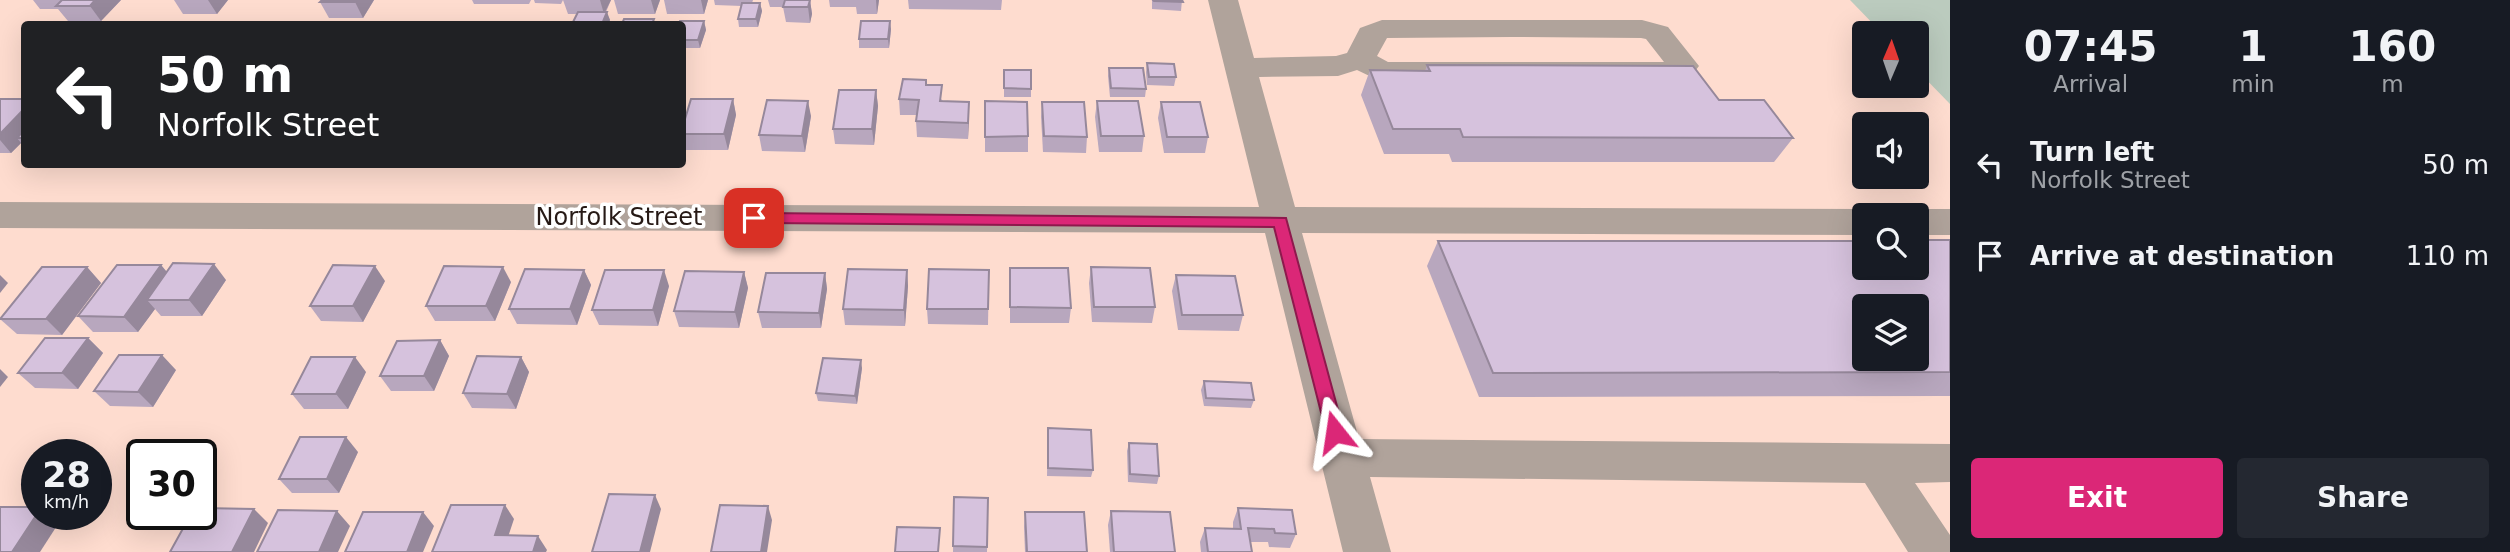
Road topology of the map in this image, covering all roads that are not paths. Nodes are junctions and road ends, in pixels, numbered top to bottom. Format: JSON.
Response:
{"nodes":[{"id":1,"x":1223,"y":0,"type":"edge"},
{"id":2,"x":1360,"y":59,"type":"junction"},
{"id":3,"x":1240,"y":68,"type":"junction"},
{"id":4,"x":0,"y":215,"type":"edge"},
{"id":5,"x":1281,"y":222,"type":"junction"},
{"id":6,"x":1852,"y":222,"type":"edge"},
{"id":7,"x":1929,"y":222,"type":"edge"},
{"id":8,"x":1950,"y":222,"type":"edge"},
{"id":9,"x":1342,"y":458,"type":"junction"},
{"id":10,"x":1950,"y":463,"type":"edge"},
{"id":11,"x":1877,"y":464,"type":"junction"},
{"id":12,"x":1367,"y":552,"type":"edge"},
{"id":13,"x":1934,"y":552,"type":"edge"}],
"edges":[{"from":1,"to":3,"type":"street"},
{"from":2,"to":2,"type":"street"},
{"from":2,"to":3,"type":"street"},
{"from":3,"to":5,"type":"street"},
{"from":4,"to":5,"type":"street","name":"Norfolk Street"},
{"from":5,"to":6,"type":"street","name":"Norfolk Street"},
{"from":5,"to":9,"type":"street"},
{"from":7,"to":8,"type":"street"},
{"from":9,"to":11,"type":"street"},
{"from":9,"to":12,"type":"street"},
{"from":10,"to":11,"type":"street"},
{"from":11,"to":13,"type":"street"}]}
